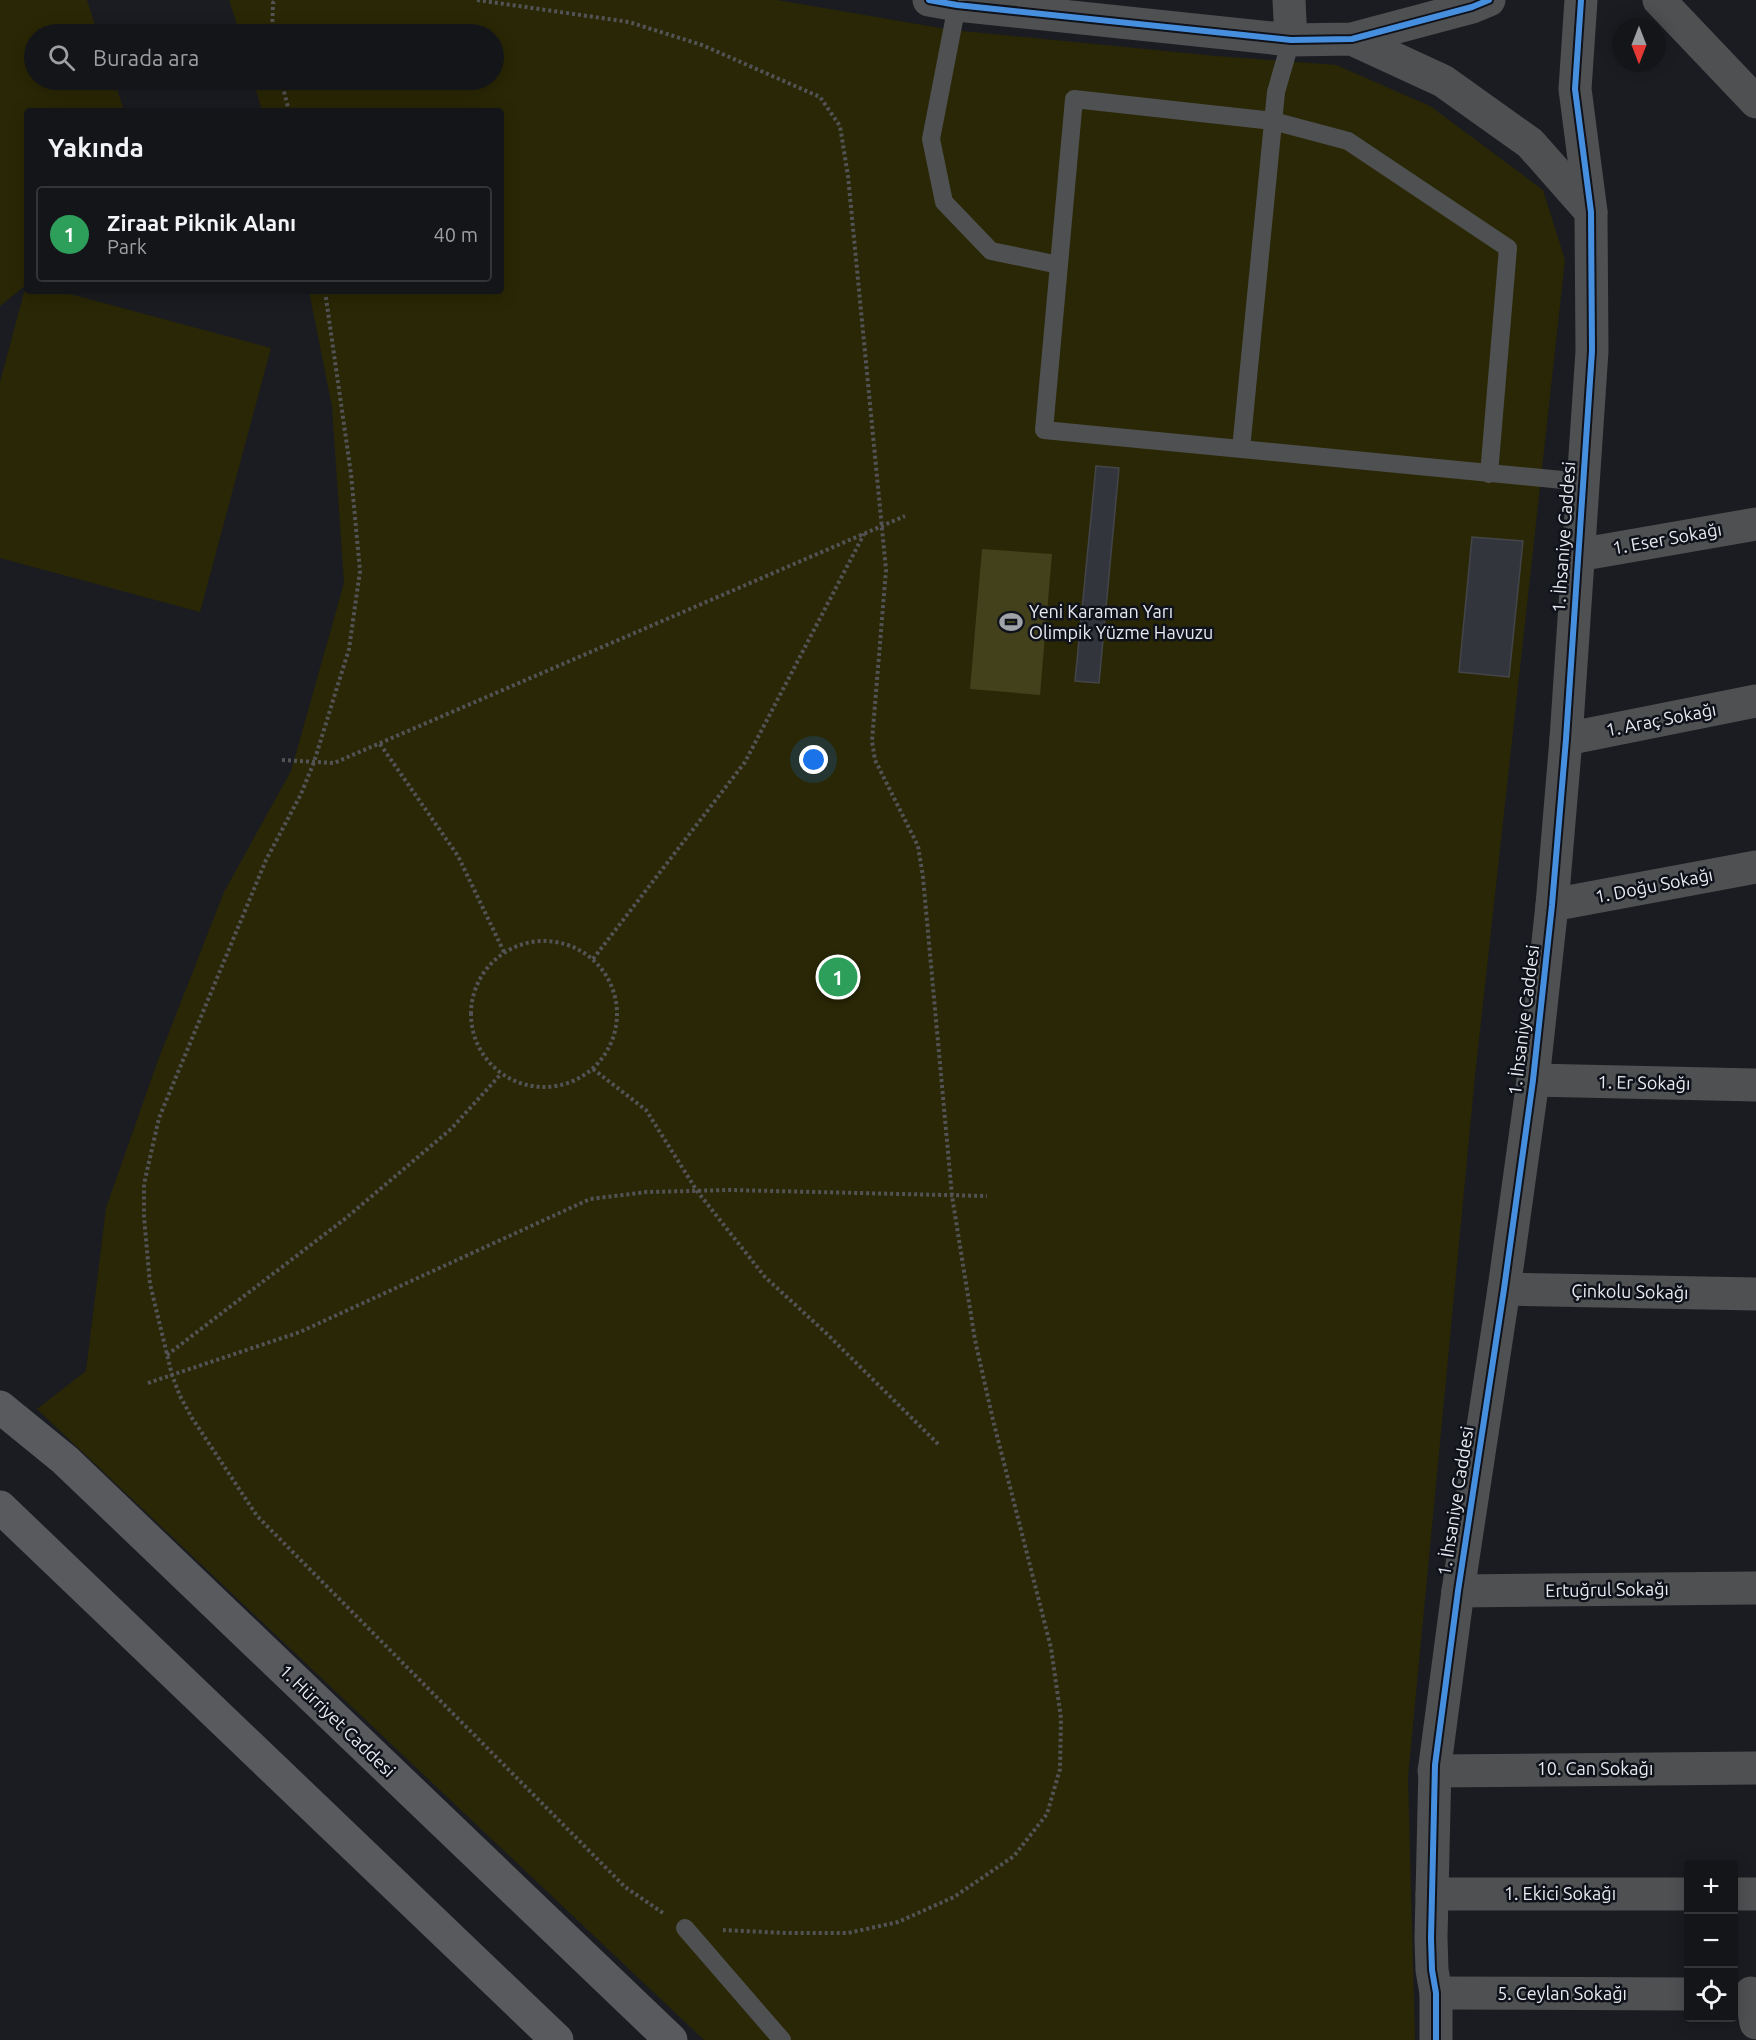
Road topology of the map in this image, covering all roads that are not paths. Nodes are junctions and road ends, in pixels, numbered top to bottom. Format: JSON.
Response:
{"nodes":[{"id":1,"x":1289,"y":0,"type":"edge"},
{"id":2,"x":1489,"y":0,"type":"edge"},
{"id":3,"x":1581,"y":0,"type":"edge"},
{"id":4,"x":1659,"y":0,"type":"edge"},
{"id":5,"x":943,"y":2,"type":"edge"},
{"id":6,"x":1352,"y":39,"type":"junction"},
{"id":7,"x":1291,"y":40,"type":"junction"},
{"id":8,"x":1756,"y":102,"type":"edge"},
{"id":9,"x":1273,"y":122,"type":"junction"},
{"id":10,"x":1591,"y":212,"type":"junction"},
{"id":11,"x":1059,"y":265,"type":"junction"},
{"id":12,"x":1241,"y":449,"type":"junction"},
{"id":13,"x":1490,"y":474,"type":"junction"},
{"id":14,"x":1583,"y":482,"type":"junction"},
{"id":15,"x":1756,"y":524,"type":"edge"},
{"id":16,"x":1578,"y":555,"type":"junction"},
{"id":17,"x":1756,"y":701,"type":"edge"},
{"id":18,"x":1566,"y":739,"type":"junction"},
{"id":19,"x":1756,"y":867,"type":"edge"},
{"id":20,"x":1552,"y":905,"type":"junction"},
{"id":21,"x":1533,"y":1080,"type":"junction"},
{"id":22,"x":1756,"y":1085,"type":"edge"},
{"id":23,"x":1504,"y":1289,"type":"junction"},
{"id":24,"x":1756,"y":1294,"type":"edge"},
{"id":25,"x":0,"y":1407,"type":"edge"},
{"id":26,"x":0,"y":1506,"type":"edge"},
{"id":27,"x":1756,"y":1588,"type":"edge"},
{"id":28,"x":1458,"y":1591,"type":"junction"},
{"id":29,"x":1756,"y":1768,"type":"edge"},
{"id":30,"x":1434,"y":1770,"type":"junction"},
{"id":31,"x":1432,"y":1894,"type":"junction"},
{"id":32,"x":1684,"y":1894,"type":"edge"},
{"id":33,"x":1738,"y":1894,"type":"edge"},
{"id":34,"x":1756,"y":1894,"type":"edge"},
{"id":35,"x":686,"y":1928,"type":"road end"},
{"id":36,"x":1436,"y":1993,"type":"junction"},
{"id":37,"x":1684,"y":1994,"type":"edge"},
{"id":38,"x":557,"y":2040,"type":"edge"},
{"id":39,"x":671,"y":2040,"type":"edge"},
{"id":40,"x":782,"y":2040,"type":"edge"},
{"id":41,"x":1436,"y":2040,"type":"edge"}],
"edges":[{"from":1,"to":7,"type":"street"},
{"from":2,"to":6,"type":"street"},
{"from":3,"to":10,"type":"street","name":"1. İhsaniye Caddesi"},
{"from":4,"to":8,"type":"street"},
{"from":5,"to":7,"type":"street"},
{"from":5,"to":11,"type":"lane"},
{"from":6,"to":7,"type":"street"},
{"from":6,"to":10,"type":"street"},
{"from":7,"to":9,"type":"lane"},
{"from":9,"to":11,"type":"lane"},
{"from":9,"to":12,"type":"lane"},
{"from":9,"to":13,"type":"lane"},
{"from":10,"to":14,"type":"street","name":"1. İhsaniye Caddesi"},
{"from":11,"to":12,"type":"lane"},
{"from":12,"to":13,"type":"lane"},
{"from":13,"to":14,"type":"lane"},
{"from":14,"to":16,"type":"street","name":"1. İhsaniye Caddesi"},
{"from":15,"to":16,"type":"street","name":"1. Eser Sokağı"},
{"from":16,"to":18,"type":"street","name":"1. İhsaniye Caddesi"},
{"from":17,"to":18,"type":"street","name":"1. Araç Sokağı"},
{"from":18,"to":20,"type":"street","name":"1. İhsaniye Caddesi"},
{"from":19,"to":20,"type":"street","name":"1. Doğu Sokağı"},
{"from":20,"to":21,"type":"street","name":"1. İhsaniye Caddesi"},
{"from":21,"to":22,"type":"street","name":"1. Er Sokağı"},
{"from":21,"to":23,"type":"street","name":"1. İhsaniye Caddesi"},
{"from":23,"to":24,"type":"street","name":"Çinkolu Sokağı"},
{"from":23,"to":28,"type":"street","name":"1. İhsaniye Caddesi"},
{"from":25,"to":39,"type":"main road","name":"1. Hürriyet Caddesi"},
{"from":26,"to":38,"type":"main road"},
{"from":27,"to":28,"type":"street","name":"Ertuğrul Sokağı"},
{"from":28,"to":30,"type":"street","name":"1. İhsaniye Caddesi"},
{"from":29,"to":30,"type":"street","name":"10. Can Sokağı"},
{"from":30,"to":31,"type":"street","name":"1. İhsaniye Caddesi"},
{"from":31,"to":32,"type":"street","name":"1. Ekici Sokağı"},
{"from":31,"to":36,"type":"street","name":"1. İhsaniye Caddesi"},
{"from":33,"to":34,"type":"street"},
{"from":35,"to":40,"type":"lane"},
{"from":36,"to":37,"type":"street","name":"5. Ceylan Sokağı"},
{"from":36,"to":41,"type":"street","name":"1. İhsaniye Caddesi"}]}
